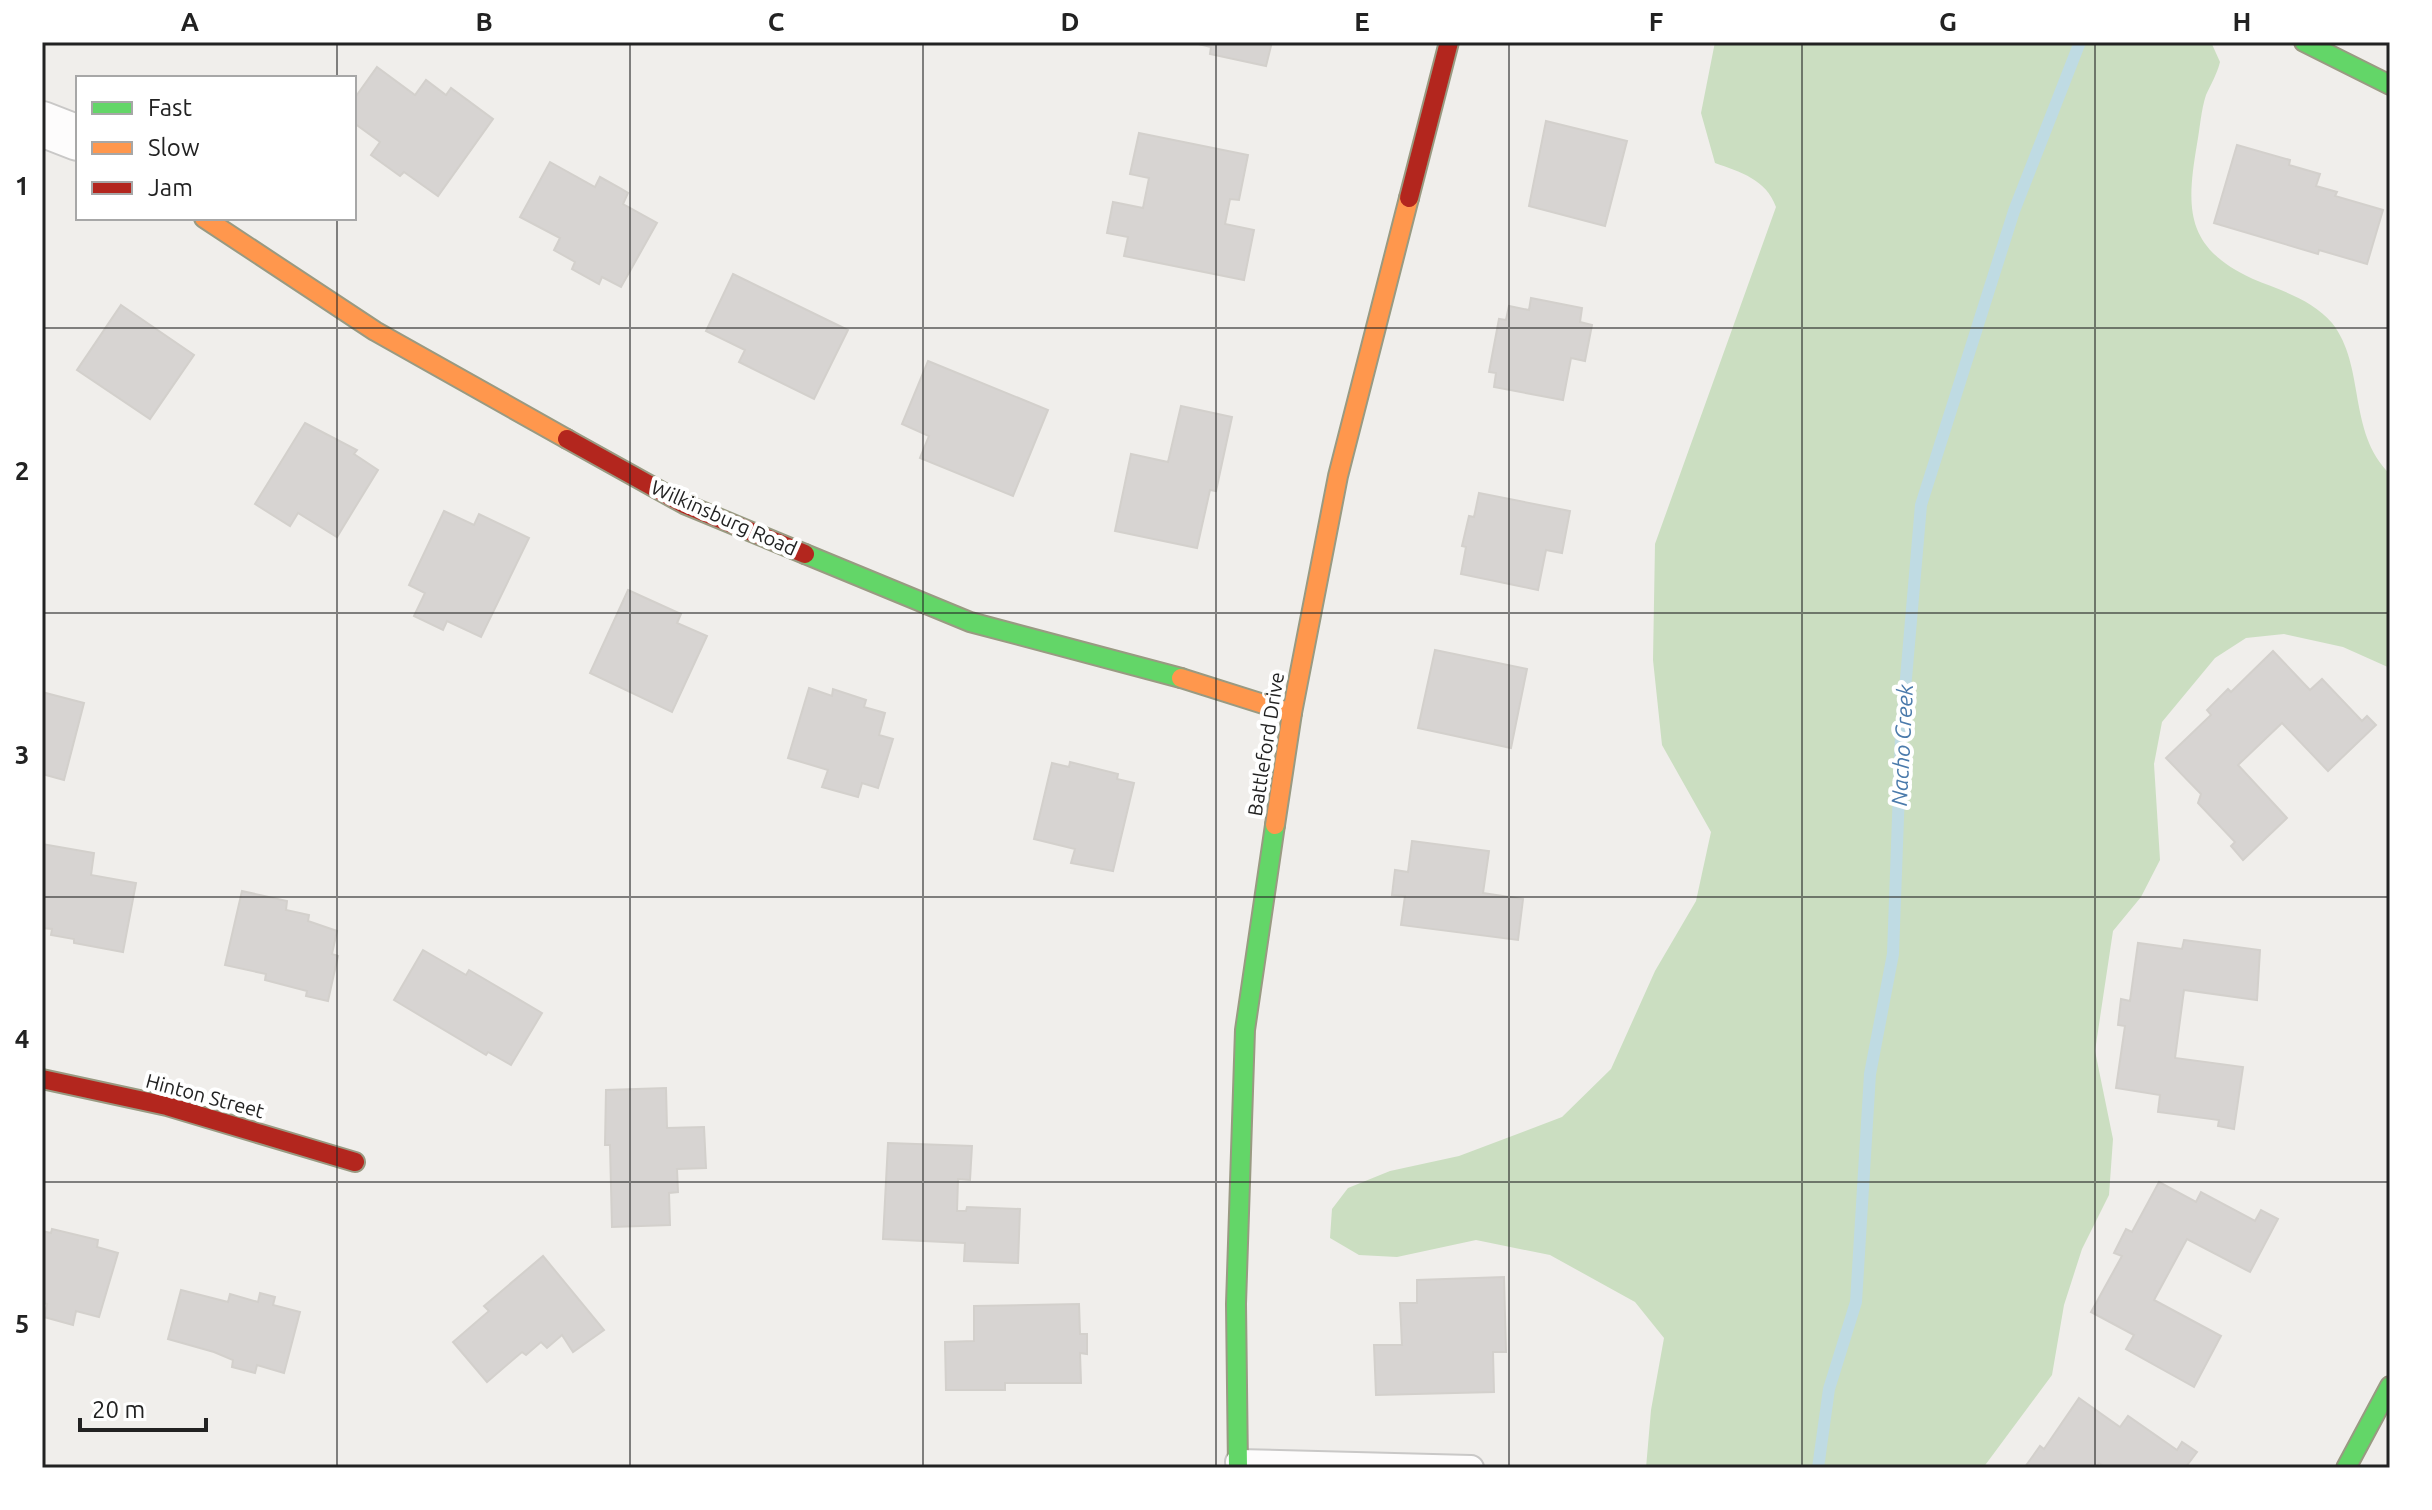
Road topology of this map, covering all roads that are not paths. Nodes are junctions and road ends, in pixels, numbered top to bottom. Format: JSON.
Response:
{"nodes":[{"id":1,"x":1449,"y":42,"type":"edge"},
{"id":2,"x":2304,"y":42,"type":"edge"},
{"id":3,"x":2390,"y":85,"type":"edge"},
{"id":4,"x":42,"y":124,"type":"edge"},
{"id":5,"x":76,"y":137,"type":"edge"},
{"id":6,"x":207,"y":220,"type":"edge"},
{"id":7,"x":1292,"y":713,"type":"junction"},
{"id":8,"x":42,"y":1079,"type":"edge"},
{"id":9,"x":355,"y":1162,"type":"dead end"},
{"id":10,"x":2390,"y":1386,"type":"edge"},
{"id":11,"x":1238,"y":1465,"type":"edge"},
{"id":12,"x":1471,"y":1468,"type":"edge"},
{"id":13,"x":2346,"y":1468,"type":"edge"}],
"edges":[{"from":1,"to":7,"type":"street","name":"Battleford Drive"},
{"from":2,"to":3,"type":"street"},
{"from":4,"to":5,"type":"street"},
{"from":6,"to":7,"type":"street","name":"Wilkinsburg Road"},
{"from":7,"to":11,"type":"street","name":"Battleford Drive"},
{"from":8,"to":9,"type":"street","name":"Hinton Street"},
{"from":10,"to":13,"type":"street"},
{"from":11,"to":12,"type":"lane"}]}
